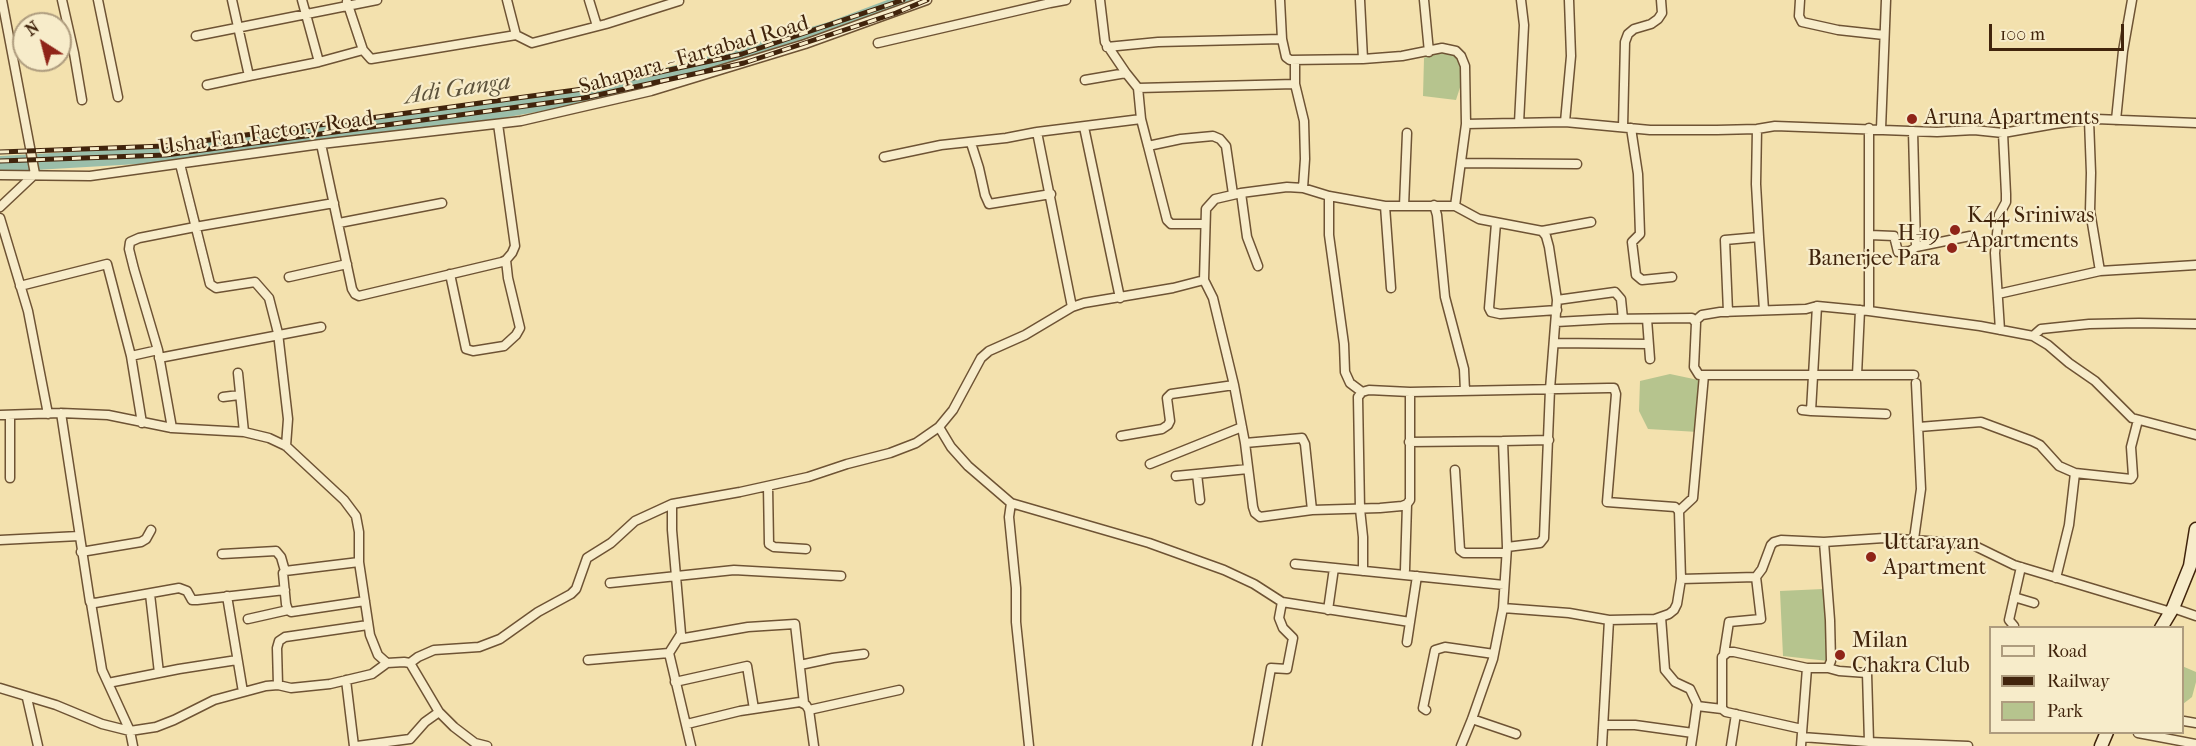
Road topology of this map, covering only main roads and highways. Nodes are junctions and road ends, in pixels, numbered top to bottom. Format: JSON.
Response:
{"nodes":[{"id":1,"x":2196,"y":529,"type":"edge"},
{"id":2,"x":2163,"y":626,"type":"edge"}],
"edges":[{"from":1,"to":2,"type":"main road"}]}
